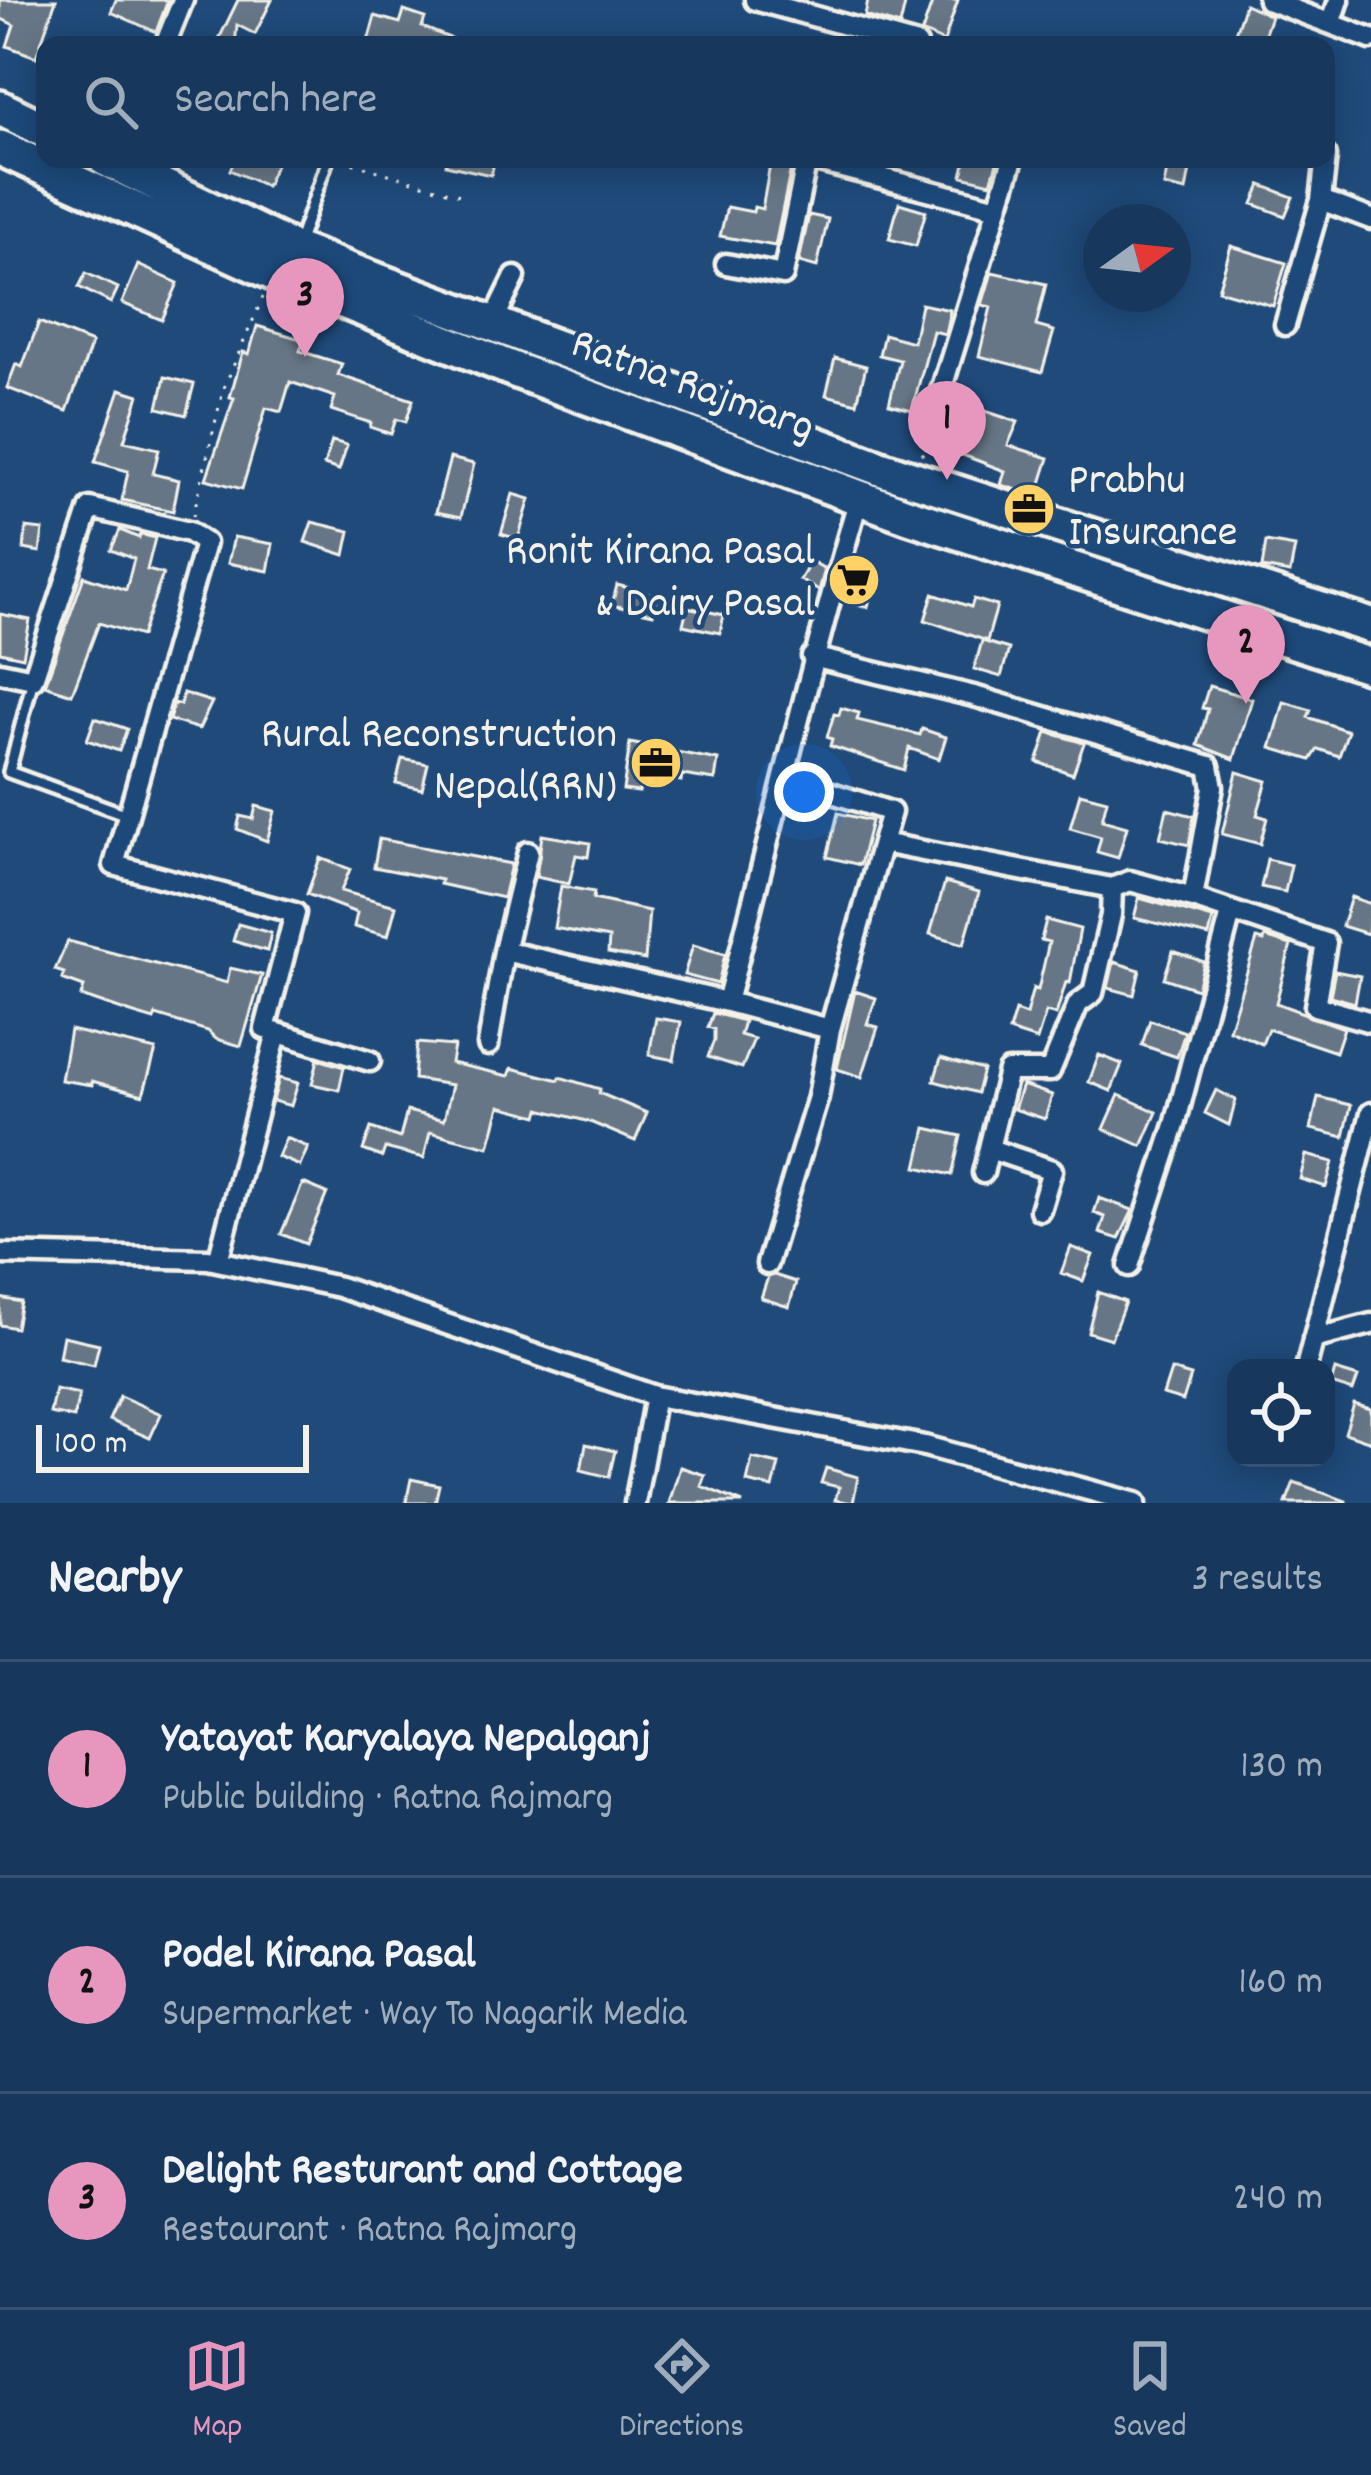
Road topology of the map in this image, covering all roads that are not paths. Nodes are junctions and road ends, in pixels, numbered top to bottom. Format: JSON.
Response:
{"nodes":[{"id":1,"x":182,"y":0,"type":"edge"},
{"id":2,"x":755,"y":0,"type":"edge"},
{"id":3,"x":1268,"y":0,"type":"edge"},
{"id":4,"x":1339,"y":0,"type":"edge"},
{"id":5,"x":1331,"y":24,"type":"junction"},
{"id":6,"x":168,"y":36,"type":"edge"},
{"id":7,"x":884,"y":36,"type":"edge"},
{"id":8,"x":1371,"y":39,"type":"edge"},
{"id":9,"x":0,"y":108,"type":"edge"},
{"id":10,"x":36,"y":126,"type":"edge"},
{"id":11,"x":0,"y":148,"type":"edge"},
{"id":12,"x":36,"y":162,"type":"edge"},
{"id":13,"x":50,"y":168,"type":"edge"},
{"id":14,"x":126,"y":168,"type":"edge"},
{"id":15,"x":324,"y":168,"type":"edge"},
{"id":16,"x":805,"y":168,"type":"edge"},
{"id":17,"x":842,"y":168,"type":"edge"},
{"id":18,"x":1010,"y":168,"type":"edge"},
{"id":19,"x":1325,"y":168,"type":"edge"},
{"id":20,"x":1321,"y":200,"type":"junction"},
{"id":21,"x":998,"y":208,"type":"junction"},
{"id":22,"x":1371,"y":219,"type":"edge"},
{"id":23,"x":284,"y":262,"type":"junction"},
{"id":24,"x":726,"y":264,"type":"dead end"},
{"id":25,"x":515,"y":277,"type":"dead end"},
{"id":26,"x":493,"y":322,"type":"junction"},
{"id":27,"x":1285,"y":325,"type":"dead end"},
{"id":28,"x":934,"y":410,"type":"road end"},
{"id":29,"x":859,"y":498,"type":"junction"},
{"id":30,"x":1371,"y":626,"type":"edge"},
{"id":31,"x":812,"y":657,"type":"junction"},
{"id":32,"x":1371,"y":666,"type":"edge"},
{"id":33,"x":0,"y":672,"type":"edge"},
{"id":34,"x":33,"y":679,"type":"junction"},
{"id":35,"x":786,"y":778,"type":"junction"},
{"id":36,"x":128,"y":815,"type":"junction"},
{"id":37,"x":882,"y":843,"type":"junction"},
{"id":38,"x":528,"y":852,"type":"dead end"},
{"id":39,"x":1112,"y":888,"type":"junction"},
{"id":40,"x":1193,"y":898,"type":"junction"},
{"id":41,"x":1232,"y":913,"type":"junction"},
{"id":42,"x":504,"y":951,"type":"junction"},
{"id":43,"x":727,"y":1002,"type":"junction"},
{"id":44,"x":1371,"y":1022,"type":"edge"},
{"id":45,"x":830,"y":1029,"type":"junction"},
{"id":46,"x":277,"y":1033,"type":"junction"},
{"id":47,"x":488,"y":1046,"type":"dead end"},
{"id":48,"x":370,"y":1061,"type":"dead end"},
{"id":49,"x":1371,"y":1113,"type":"edge"},
{"id":50,"x":990,"y":1149,"type":"junction"},
{"id":51,"x":983,"y":1173,"type":"dead end"},
{"id":52,"x":1040,"y":1210,"type":"dead end"},
{"id":53,"x":0,"y":1254,"type":"edge"},
{"id":54,"x":218,"y":1262,"type":"junction"},
{"id":55,"x":767,"y":1264,"type":"dead end"},
{"id":56,"x":1129,"y":1266,"type":"dead end"},
{"id":57,"x":1371,"y":1324,"type":"edge"},
{"id":58,"x":1313,"y":1339,"type":"junction"},
{"id":59,"x":1308,"y":1359,"type":"edge"},
{"id":60,"x":656,"y":1396,"type":"junction"},
{"id":61,"x":634,"y":1503,"type":"edge"},
{"id":62,"x":1136,"y":1503,"type":"edge"}],
"edges":[{"from":1,"to":6,"type":"street"},
{"from":2,"to":7,"type":"street"},
{"from":3,"to":5,"type":"street"},
{"from":4,"to":5,"type":"street"},
{"from":5,"to":8,"type":"street"},
{"from":9,"to":10,"type":"highway"},
{"from":11,"to":12,"type":"highway","name":"Ratna Rajmarg"},
{"from":13,"to":23,"type":"highway","name":"Ratna Rajmarg"},
{"from":14,"to":23,"type":"highway","name":"Ratna Rajmarg"},
{"from":15,"to":23,"type":"lane"},
{"from":16,"to":24,"type":"street"},
{"from":17,"to":21,"type":"street"},
{"from":18,"to":21,"type":"street"},
{"from":19,"to":20,"type":"street"},
{"from":20,"to":22,"type":"street"},
{"from":20,"to":27,"type":"street"},
{"from":21,"to":28,"type":"street"},
{"from":23,"to":26,"type":"highway","name":"Ratna Rajmarg"},
{"from":23,"to":29,"type":"highway","name":"Ratna Rajmarg"},
{"from":25,"to":26,"type":"street"},
{"from":26,"to":30,"type":"highway","name":"Ratna Rajmarg"},
{"from":29,"to":31,"type":"street"},
{"from":29,"to":32,"type":"highway","name":"Ratna Rajmarg"},
{"from":31,"to":35,"type":"street"},
{"from":31,"to":40,"type":"street"},
{"from":33,"to":34,"type":"street"},
{"from":34,"to":36,"type":"lane"},
{"from":34,"to":36,"type":"street"},
{"from":35,"to":37,"type":"street"},
{"from":35,"to":43,"type":"street"},
{"from":36,"to":46,"type":"street"},
{"from":37,"to":39,"type":"street"},
{"from":37,"to":45,"type":"street"},
{"from":38,"to":42,"type":"street"},
{"from":39,"to":40,"type":"street"},
{"from":39,"to":50,"type":"street"},
{"from":40,"to":41,"type":"street"},
{"from":41,"to":44,"type":"street"},
{"from":41,"to":56,"type":"street"},
{"from":42,"to":43,"type":"street"},
{"from":42,"to":47,"type":"street"},
{"from":43,"to":45,"type":"street"},
{"from":45,"to":55,"type":"street"},
{"from":46,"to":48,"type":"street"},
{"from":46,"to":54,"type":"street"},
{"from":49,"to":58,"type":"street"},
{"from":50,"to":51,"type":"street"},
{"from":50,"to":52,"type":"street"},
{"from":53,"to":54,"type":"street"},
{"from":54,"to":60,"type":"street"},
{"from":57,"to":58,"type":"street"},
{"from":58,"to":59,"type":"street"},
{"from":60,"to":61,"type":"street"},
{"from":60,"to":62,"type":"street"}]}
